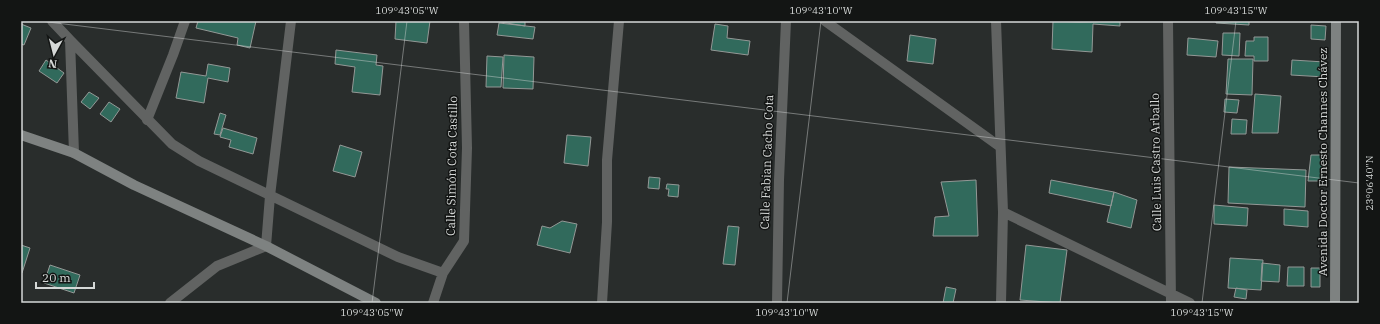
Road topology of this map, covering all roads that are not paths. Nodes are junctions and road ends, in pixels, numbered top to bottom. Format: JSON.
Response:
{"nodes":[{"id":1,"x":52,"y":21,"type":"edge"},
{"id":2,"x":185,"y":21,"type":"edge"},
{"id":3,"x":291,"y":21,"type":"edge"},
{"id":4,"x":464,"y":21,"type":"edge"},
{"id":5,"x":619,"y":21,"type":"edge"},
{"id":6,"x":786,"y":21,"type":"edge"},
{"id":7,"x":824,"y":21,"type":"edge"},
{"id":8,"x":996,"y":21,"type":"edge"},
{"id":9,"x":1168,"y":21,"type":"edge"},
{"id":10,"x":1336,"y":21,"type":"edge"},
{"id":11,"x":70,"y":40,"type":"junction"},
{"id":12,"x":147,"y":120,"type":"junction"},
{"id":13,"x":21,"y":135,"type":"edge"},
{"id":14,"x":999,"y":146,"type":"junction"},
{"id":15,"x":74,"y":153,"type":"junction"},
{"id":16,"x":270,"y":196,"type":"junction"},
{"id":17,"x":1003,"y":212,"type":"junction"},
{"id":18,"x":266,"y":246,"type":"junction"},
{"id":19,"x":442,"y":273,"type":"junction"},
{"id":20,"x":1171,"y":298,"type":"edge"},
{"id":21,"x":170,"y":303,"type":"edge"},
{"id":22,"x":376,"y":303,"type":"edge"},
{"id":23,"x":433,"y":303,"type":"edge"},
{"id":24,"x":602,"y":303,"type":"edge"},
{"id":25,"x":778,"y":303,"type":"edge"},
{"id":26,"x":1001,"y":303,"type":"edge"},
{"id":27,"x":1190,"y":303,"type":"edge"},
{"id":28,"x":1335,"y":303,"type":"edge"}],
"edges":[{"from":1,"to":11,"type":"street"},
{"from":2,"to":12,"type":"street"},
{"from":3,"to":16,"type":"street"},
{"from":4,"to":19,"type":"street","name":"Calle Simón Cota Castillo"},
{"from":5,"to":24,"type":"street"},
{"from":6,"to":25,"type":"street","name":"Calle Fabian Cacho Cota"},
{"from":7,"to":14,"type":"street"},
{"from":8,"to":14,"type":"street"},
{"from":9,"to":20,"type":"street","name":"Calle Luis Castro Arballo"},
{"from":10,"to":28,"type":"street","name":"Avenida Doctor Ernesto Channes Chávez"},
{"from":11,"to":12,"type":"street"},
{"from":11,"to":15,"type":"street"},
{"from":12,"to":16,"type":"street"},
{"from":13,"to":15,"type":"street"},
{"from":14,"to":17,"type":"street"},
{"from":15,"to":18,"type":"street"},
{"from":16,"to":18,"type":"street"},
{"from":16,"to":19,"type":"street"},
{"from":17,"to":20,"type":"street"},
{"from":17,"to":26,"type":"street"},
{"from":18,"to":21,"type":"street"},
{"from":18,"to":22,"type":"street"},
{"from":19,"to":23,"type":"street","name":"Calle Simón Cota Castillo"},
{"from":20,"to":27,"type":"street"}]}
